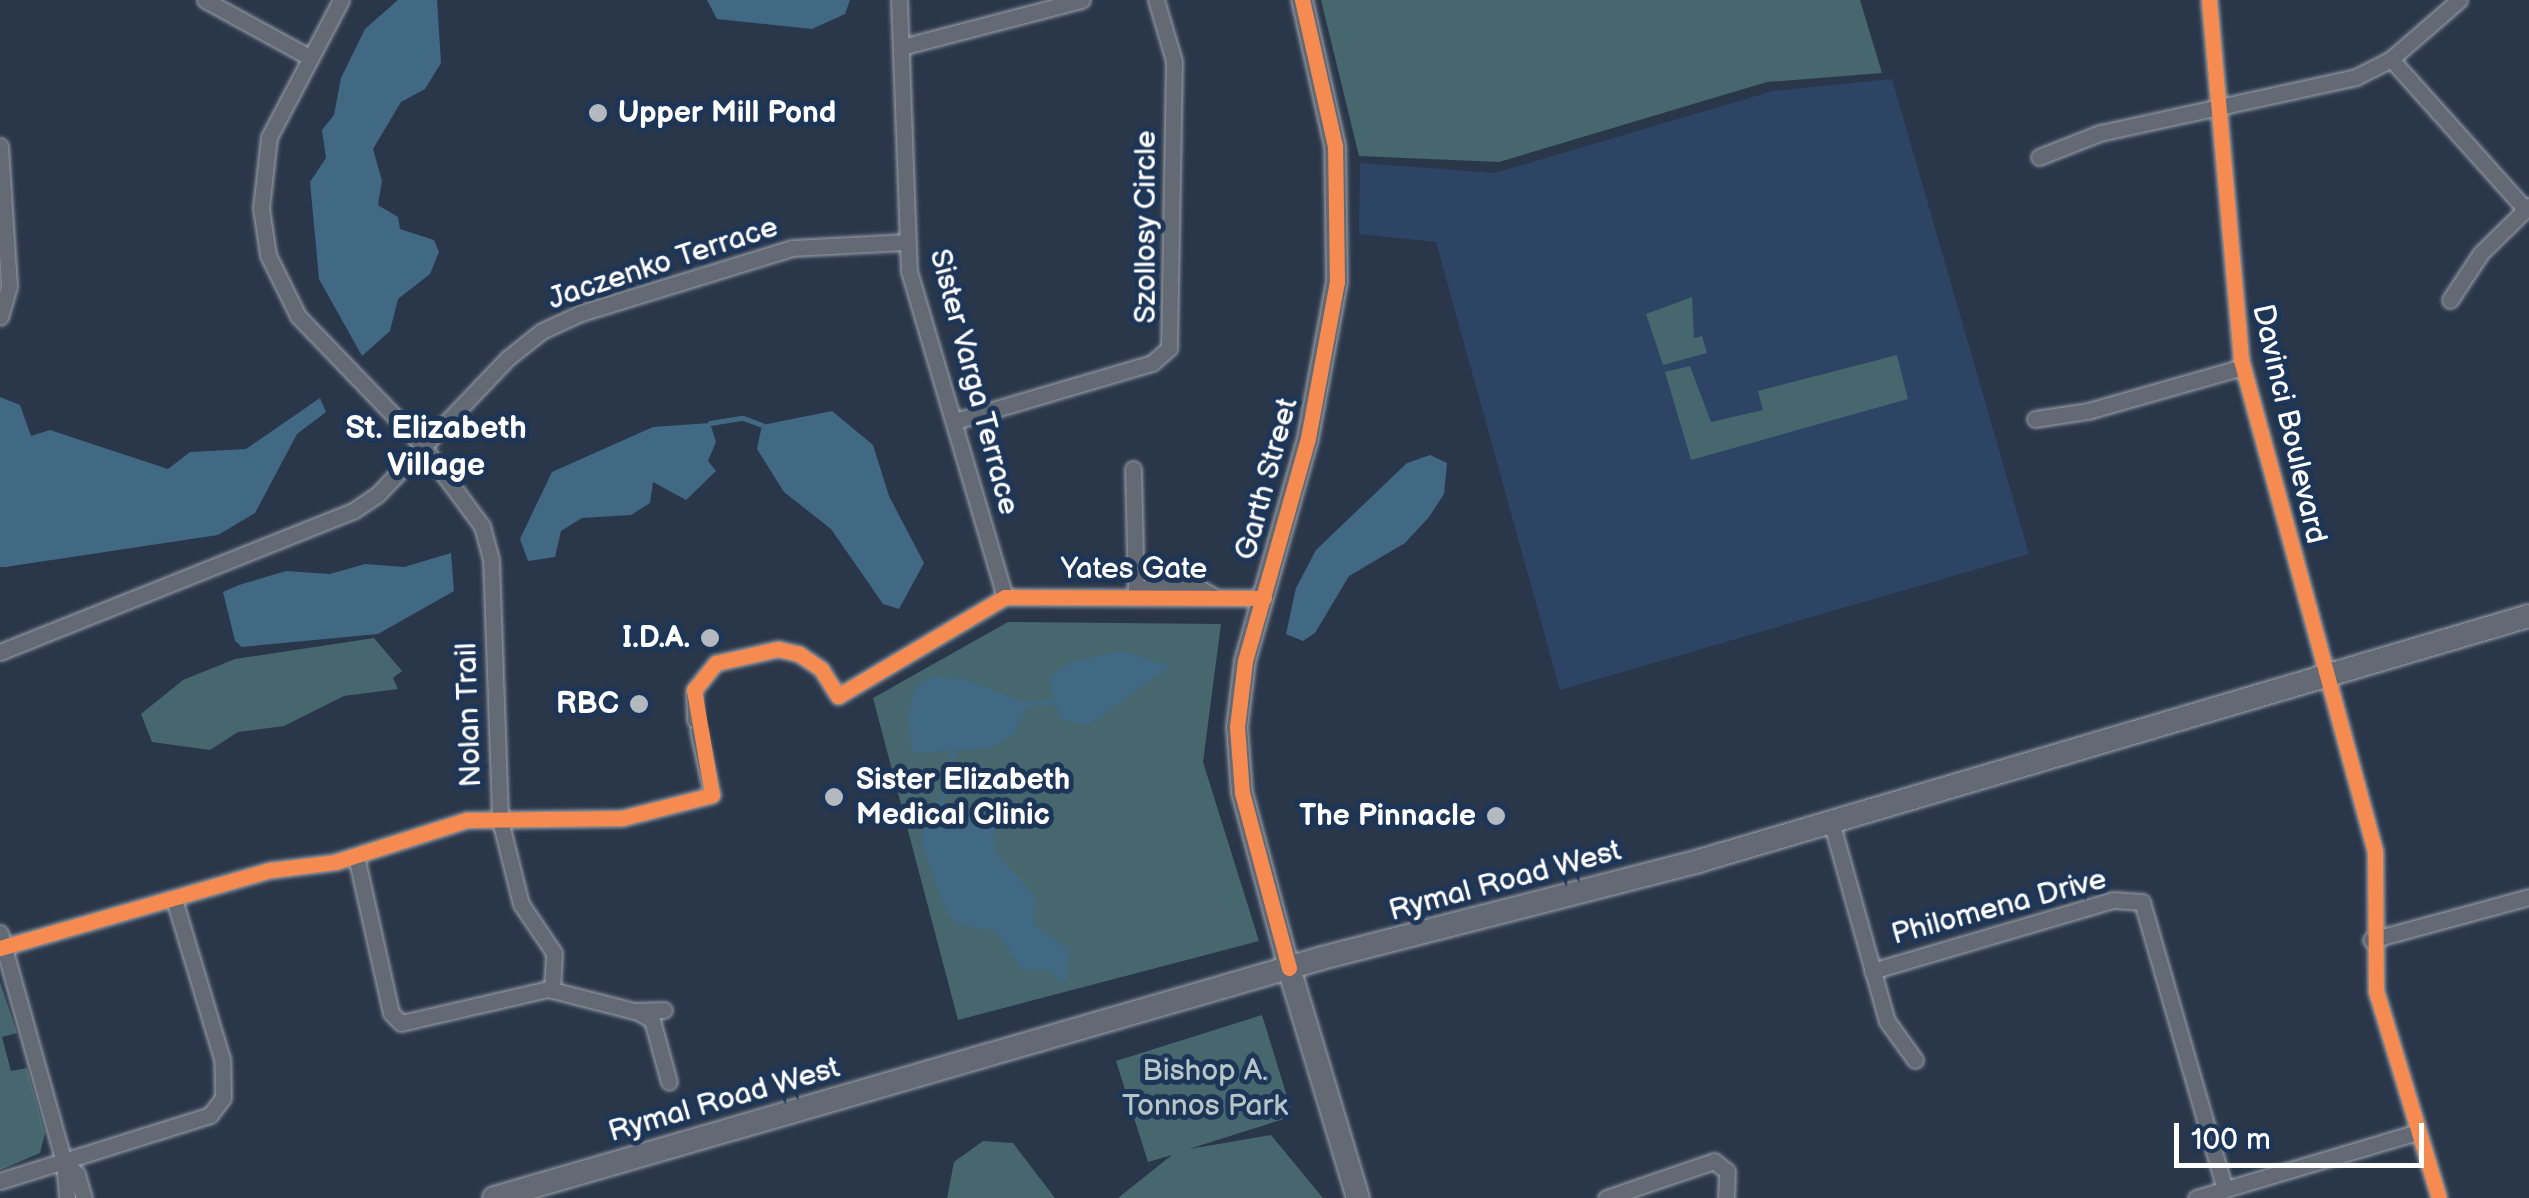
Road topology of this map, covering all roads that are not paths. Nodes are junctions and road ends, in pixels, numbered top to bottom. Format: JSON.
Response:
{"nodes":[{"id":1,"x":205,"y":0,"type":"edge"},
{"id":2,"x":342,"y":0,"type":"edge"},
{"id":3,"x":899,"y":0,"type":"edge"},
{"id":4,"x":1082,"y":0,"type":"edge"},
{"id":5,"x":1156,"y":0,"type":"edge"},
{"id":6,"x":1302,"y":0,"type":"edge"},
{"id":7,"x":2208,"y":0,"type":"edge"},
{"id":8,"x":2459,"y":0,"type":"edge"},
{"id":9,"x":901,"y":48,"type":"junction"},
{"id":10,"x":309,"y":57,"type":"junction"},
{"id":11,"x":2391,"y":59,"type":"junction"},
{"id":12,"x":2220,"y":111,"type":"junction"},
{"id":13,"x":0,"y":146,"type":"edge"},
{"id":14,"x":2039,"y":157,"type":"dead end"},
{"id":15,"x":2527,"y":208,"type":"edge"},
{"id":16,"x":906,"y":242,"type":"junction"},
{"id":17,"x":2450,"y":300,"type":"dead end"},
{"id":18,"x":0,"y":317,"type":"edge"},
{"id":19,"x":2242,"y":367,"type":"junction"},
{"id":20,"x":2035,"y":419,"type":"dead end"},
{"id":21,"x":955,"y":421,"type":"junction"},
{"id":22,"x":422,"y":445,"type":"junction"},
{"id":23,"x":1133,"y":470,"type":"dead end"},
{"id":24,"x":1136,"y":595,"type":"junction"},
{"id":25,"x":1005,"y":596,"type":"junction"},
{"id":26,"x":1264,"y":598,"type":"junction"},
{"id":27,"x":2529,"y":616,"type":"edge"},
{"id":28,"x":0,"y":652,"type":"edge"},
{"id":29,"x":2325,"y":676,"type":"junction"},
{"id":30,"x":500,"y":820,"type":"junction"},
{"id":31,"x":1831,"y":821,"type":"junction"},
{"id":32,"x":356,"y":856,"type":"junction"},
{"id":33,"x":2529,"y":897,"type":"edge"},
{"id":34,"x":174,"y":899,"type":"junction"},
{"id":35,"x":2371,"y":940,"type":"junction"},
{"id":36,"x":1,"y":943,"type":"edge"},
{"id":37,"x":1289,"y":968,"type":"junction"},
{"id":38,"x":1872,"y":971,"type":"junction"},
{"id":39,"x":552,"y":990,"type":"junction"},
{"id":40,"x":664,"y":1010,"type":"dead end"},
{"id":41,"x":634,"y":1011,"type":"junction"},
{"id":42,"x":1915,"y":1060,"type":"dead end"},
{"id":43,"x":669,"y":1082,"type":"dead end"},
{"id":44,"x":2418,"y":1132,"type":"junction"},
{"id":45,"x":64,"y":1162,"type":"junction"},
{"id":46,"x":0,"y":1182,"type":"edge"},
{"id":47,"x":2225,"y":1189,"type":"junction"},
{"id":48,"x":66,"y":1198,"type":"edge"},
{"id":49,"x":84,"y":1198,"type":"edge"},
{"id":50,"x":494,"y":1198,"type":"edge"},
{"id":51,"x":1358,"y":1198,"type":"edge"},
{"id":52,"x":1606,"y":1198,"type":"edge"},
{"id":53,"x":1726,"y":1198,"type":"edge"},
{"id":54,"x":2196,"y":1198,"type":"edge"},
{"id":55,"x":2438,"y":1198,"type":"edge"}],
"edges":[{"from":1,"to":10,"type":"street"},
{"from":2,"to":10,"type":"street","name":"Nolan Trail"},
{"from":3,"to":9,"type":"street","name":"Sister Varga Terrace"},
{"from":4,"to":9,"type":"street"},
{"from":5,"to":21,"type":"street","name":"Szollosy Circle"},
{"from":6,"to":26,"type":"street","name":"Garth Street"},
{"from":7,"to":12,"type":"street","name":"Davinci Boulevard"},
{"from":8,"to":11,"type":"street"},
{"from":9,"to":16,"type":"street","name":"Sister Varga Terrace"},
{"from":10,"to":22,"type":"street","name":"Nolan Trail"},
{"from":11,"to":12,"type":"street"},
{"from":11,"to":15,"type":"street"},
{"from":12,"to":14,"type":"street"},
{"from":12,"to":19,"type":"street","name":"Davinci Boulevard"},
{"from":13,"to":18,"type":"street"},
{"from":15,"to":17,"type":"street"},
{"from":16,"to":21,"type":"street","name":"Sister Varga Terrace"},
{"from":16,"to":22,"type":"street","name":"Jaczenko Terrace"},
{"from":19,"to":20,"type":"street"},
{"from":19,"to":29,"type":"street","name":"Davinci Boulevard"},
{"from":21,"to":25,"type":"street","name":"Sister Varga Terrace"},
{"from":22,"to":28,"type":"street","name":"Jaczenko Terrace"},
{"from":22,"to":30,"type":"street","name":"Nolan Trail"},
{"from":23,"to":24,"type":"street","name":"Yates Gate"},
{"from":24,"to":25,"type":"street","name":"Yates Gate"},
{"from":24,"to":26,"type":"street","name":"Yates Gate"},
{"from":25,"to":30,"type":"street"},
{"from":26,"to":37,"type":"street","name":"Garth Street"},
{"from":27,"to":29,"type":"main road","name":"Rymal Road West"},
{"from":29,"to":31,"type":"main road","name":"Rymal Road West"},
{"from":29,"to":35,"type":"street","name":"Davinci Boulevard"},
{"from":30,"to":32,"type":"street"},
{"from":30,"to":39,"type":"street","name":"Nolan Trail"},
{"from":31,"to":37,"type":"main road","name":"Rymal Road West"},
{"from":31,"to":38,"type":"street"},
{"from":32,"to":34,"type":"street"},
{"from":32,"to":39,"type":"street"},
{"from":33,"to":35,"type":"street"},
{"from":34,"to":36,"type":"street"},
{"from":34,"to":45,"type":"street"},
{"from":35,"to":44,"type":"street","name":"Davinci Boulevard"},
{"from":36,"to":45,"type":"street"},
{"from":37,"to":50,"type":"main road","name":"Rymal Road West"},
{"from":37,"to":51,"type":"main road","name":"Garth Street"},
{"from":38,"to":42,"type":"street"},
{"from":38,"to":47,"type":"street","name":"Philomena Drive"},
{"from":39,"to":41,"type":"street"},
{"from":40,"to":41,"type":"street"},
{"from":41,"to":43,"type":"street"},
{"from":44,"to":47,"type":"street"},
{"from":44,"to":55,"type":"street","name":"Davinci Boulevard"},
{"from":45,"to":46,"type":"street"},
{"from":45,"to":48,"type":"street"},
{"from":45,"to":49,"type":"street"},
{"from":47,"to":54,"type":"street"},
{"from":52,"to":53,"type":"street"}]}
